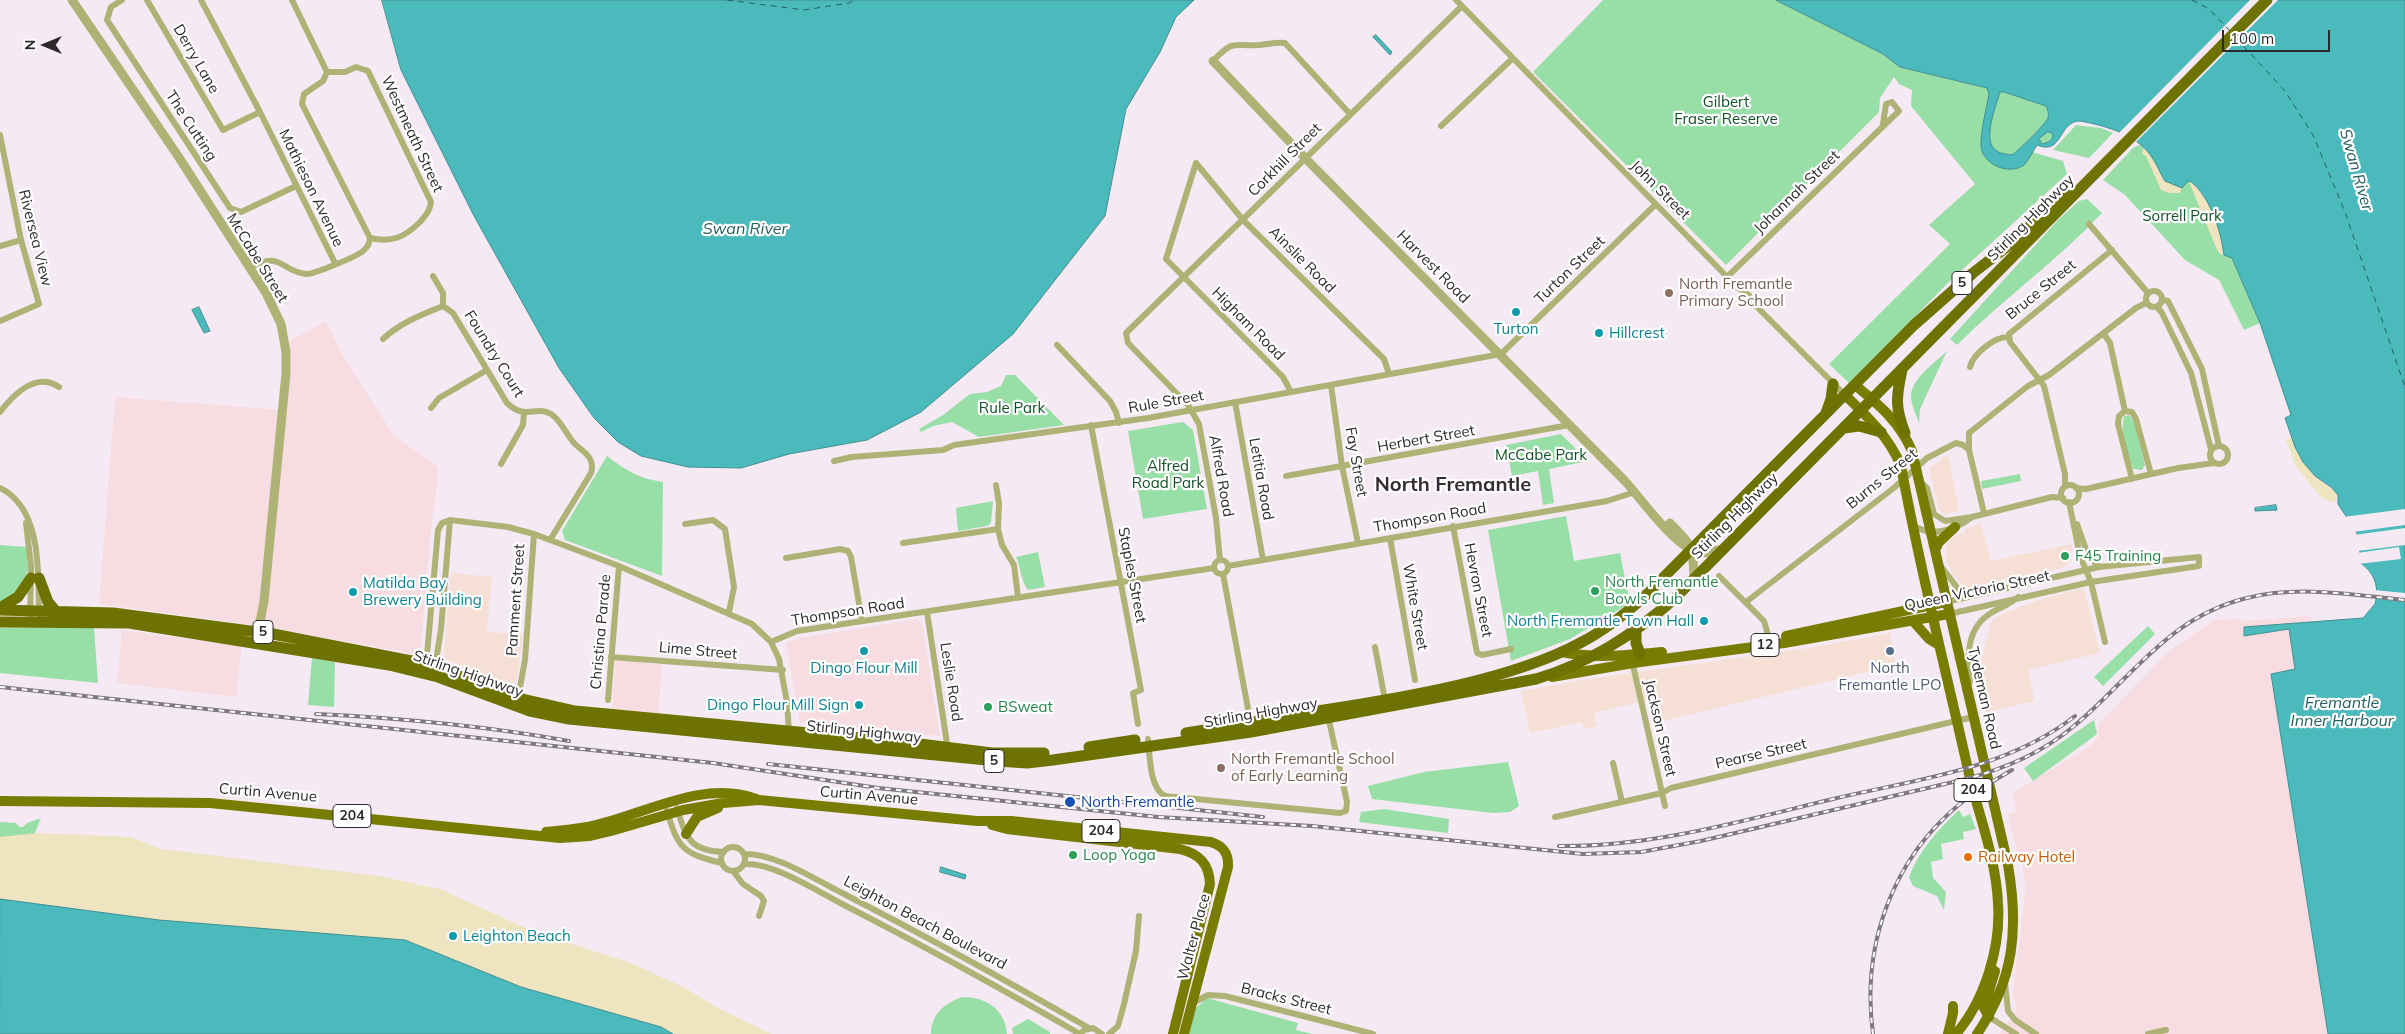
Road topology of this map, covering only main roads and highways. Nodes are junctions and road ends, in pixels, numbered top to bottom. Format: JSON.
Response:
{"nodes":[{"id":1,"x":2257,"y":0,"type":"edge"},
{"id":2,"x":2267,"y":0,"type":"edge"},
{"id":3,"x":2075,"y":189,"type":"junction"},
{"id":4,"x":1902,"y":370,"type":"junction"},
{"id":5,"x":1833,"y":384,"type":"road end"},
{"id":6,"x":1855,"y":385,"type":"junction"},
{"id":7,"x":1845,"y":395,"type":"junction"},
{"id":8,"x":1873,"y":399,"type":"junction"},
{"id":9,"x":1861,"y":411,"type":"junction"},
{"id":10,"x":1826,"y":415,"type":"junction"},
{"id":11,"x":1844,"y":428,"type":"junction"},
{"id":12,"x":1880,"y":432,"type":"junction"},
{"id":13,"x":1904,"y":433,"type":"junction"},
{"id":14,"x":1955,"y":527,"type":"road end"},
{"id":15,"x":1935,"y":550,"type":"junction"},
{"id":16,"x":1946,"y":602,"type":"junction"},
{"id":17,"x":1930,"y":605,"type":"junction"},
{"id":18,"x":0,"y":609,"type":"edge"},
{"id":19,"x":55,"y":610,"type":"junction"},
{"id":20,"x":1949,"y":614,"type":"junction"},
{"id":21,"x":34,"y":616,"type":"junction"},
{"id":22,"x":1933,"y":617,"type":"junction"},
{"id":23,"x":1913,"y":621,"type":"junction"},
{"id":24,"x":0,"y":622,"type":"edge"},
{"id":25,"x":1636,"y":630,"type":"junction"},
{"id":26,"x":260,"y":638,"type":"junction"},
{"id":27,"x":1770,"y":642,"type":"junction"},
{"id":28,"x":1939,"y":645,"type":"junction"},
{"id":29,"x":1562,"y":652,"type":"junction"},
{"id":30,"x":1599,"y":655,"type":"junction"},
{"id":31,"x":1635,"y":657,"type":"junction"},
{"id":32,"x":430,"y":669,"type":"junction"},
{"id":33,"x":1536,"y":679,"type":"junction"},
{"id":34,"x":1327,"y":713,"type":"junction"},
{"id":35,"x":789,"y":736,"type":"junction"},
{"id":36,"x":759,"y":800,"type":"junction"},
{"id":37,"x":0,"y":802,"type":"edge"},
{"id":38,"x":730,"y":802,"type":"junction"},
{"id":39,"x":977,"y":821,"type":"junction"},
{"id":40,"x":533,"y":834,"type":"junction"},
{"id":41,"x":686,"y":834,"type":"road end"},
{"id":42,"x":1224,"y":848,"type":"joint"},
{"id":43,"x":1206,"y":865,"type":"joint"},
{"id":44,"x":1996,"y":939,"type":"junction"},
{"id":45,"x":1953,"y":1006,"type":"dead end"},
{"id":46,"x":1989,"y":1017,"type":"junction"},
{"id":47,"x":1981,"y":1033,"type":"edge"},
{"id":48,"x":1172,"y":1034,"type":"edge"},
{"id":49,"x":1184,"y":1034,"type":"edge"},
{"id":50,"x":1948,"y":1034,"type":"edge"},
{"id":51,"x":1956,"y":1034,"type":"edge"}],
"edges":[{"from":1,"to":3,"type":"highway","name":"Stirling Highway","number":"5"},
{"from":2,"to":3,"type":"highway","name":"Stirling Highway","number":"5"},
{"from":3,"to":4,"type":"highway","name":"Stirling Highway","number":"5"},
{"from":3,"to":6,"type":"highway","name":"Stirling Highway","number":"5"},
{"from":4,"to":8,"type":"highway","name":"Stirling Highway","number":"5"},
{"from":4,"to":13,"type":"highway"},
{"from":5,"to":10,"type":"highway"},
{"from":6,"to":7,"type":"highway","name":"Stirling Highway","number":"5"},
{"from":6,"to":8,"type":"main road","name":"Tydeman Road"},
{"from":7,"to":9,"type":"main road","name":"Tydeman Road"},
{"from":7,"to":10,"type":"highway","name":"Stirling Highway","number":"5"},
{"from":8,"to":9,"type":"highway","name":"Stirling Highway","number":"5"},
{"from":8,"to":13,"type":"main road","name":"Tydeman Road","number":"204"},
{"from":9,"to":11,"type":"highway","name":"Stirling Highway","number":"5"},
{"from":9,"to":12,"type":"main road","name":"Tydeman Road","number":"204"},
{"from":10,"to":29,"type":"highway","name":"Stirling Highway","number":"5"},
{"from":11,"to":12,"type":"highway"},
{"from":11,"to":25,"type":"highway","name":"Stirling Highway","number":"5"},
{"from":12,"to":17,"type":"main road","name":"Tydeman Road","number":"204"},
{"from":13,"to":15,"type":"main road","name":"Tydeman Road","number":"204"},
{"from":14,"to":15,"type":"main road"},
{"from":15,"to":16,"type":"main road","name":"Tydeman Road","number":"204"},
{"from":16,"to":17,"type":"main road","name":"Queen Victoria Street","number":"12"},
{"from":16,"to":20,"type":"main road","name":"Tydeman Road","number":"204"},
{"from":17,"to":22,"type":"main road","name":"Tydeman Road","number":"204"},
{"from":17,"to":27,"type":"main road","name":"Queen Victoria Street","number":"12"},
{"from":18,"to":19,"type":"highway"},
{"from":18,"to":21,"type":"highway","name":"Stirling Highway","number":"5"},
{"from":19,"to":21,"type":"highway","name":"Stirling Highway","number":"5"},
{"from":19,"to":26,"type":"highway","name":"Stirling Highway","number":"5"},
{"from":20,"to":22,"type":"main road","name":"Queen Victoria Street","number":"12"},
{"from":20,"to":46,"type":"main road","name":"Tydeman Road","number":"204"},
{"from":21,"to":24,"type":"highway","name":"Stirling Highway","number":"5"},
{"from":21,"to":26,"type":"highway","name":"Stirling Highway","number":"5"},
{"from":22,"to":23,"type":"main road","name":"Queen Victoria Street","number":"12"},
{"from":22,"to":28,"type":"main road","name":"Tydeman Road","number":"204"},
{"from":23,"to":27,"type":"main road","name":"Queen Victoria Street","number":"12"},
{"from":23,"to":28,"type":"main road"},
{"from":25,"to":30,"type":"highway","name":"Stirling Highway","number":"5"},
{"from":25,"to":31,"type":"highway"},
{"from":26,"to":32,"type":"highway","name":"Stirling Highway","number":"5"},
{"from":27,"to":31,"type":"main road","name":"Queen Victoria Street","number":"12"},
{"from":28,"to":44,"type":"main road","name":"Tydeman Road","number":"204"},
{"from":29,"to":30,"type":"main road","number":"12"},
{"from":29,"to":34,"type":"highway","name":"Stirling Highway","number":"5"},
{"from":30,"to":31,"type":"main road","name":"Queen Victoria Street","number":"12"},
{"from":30,"to":33,"type":"highway","name":"Stirling Highway","number":"5"},
{"from":31,"to":33,"type":"main road","name":"Queen Victoria Street","number":"12"},
{"from":32,"to":35,"type":"highway","name":"Stirling Highway","number":"5"},
{"from":32,"to":35,"type":"highway","name":"Stirling Highway","number":"5"},
{"from":33,"to":34,"type":"highway","name":"Stirling Highway","number":"5"},
{"from":34,"to":35,"type":"highway","name":"Stirling Highway","number":"5"},
{"from":36,"to":38,"type":"main road","name":"Curtin Avenue","number":"204"},
{"from":36,"to":39,"type":"main road","name":"Curtin Avenue","number":"204"},
{"from":36,"to":40,"type":"main road","name":"Curtin Avenue","number":"204"},
{"from":37,"to":40,"type":"main road","name":"Curtin Avenue","number":"204"},
{"from":38,"to":40,"type":"main road","name":"Curtin Avenue","number":"204"},
{"from":38,"to":41,"type":"main road"},
{"from":39,"to":42,"type":"main road","name":"Curtin Avenue","number":"204"},
{"from":39,"to":43,"type":"main road","name":"Curtin Avenue","number":"204"},
{"from":42,"to":49,"type":"main road","name":"Walter Place","number":"204"},
{"from":43,"to":48,"type":"main road","name":"Walter Place","number":"204"},
{"from":44,"to":46,"type":"main road"},
{"from":44,"to":51,"type":"main road","name":"Tydeman Road","number":"204"},
{"from":45,"to":50,"type":"main road"},
{"from":46,"to":47,"type":"main road","name":"Tydeman Road","number":"204"}]}
